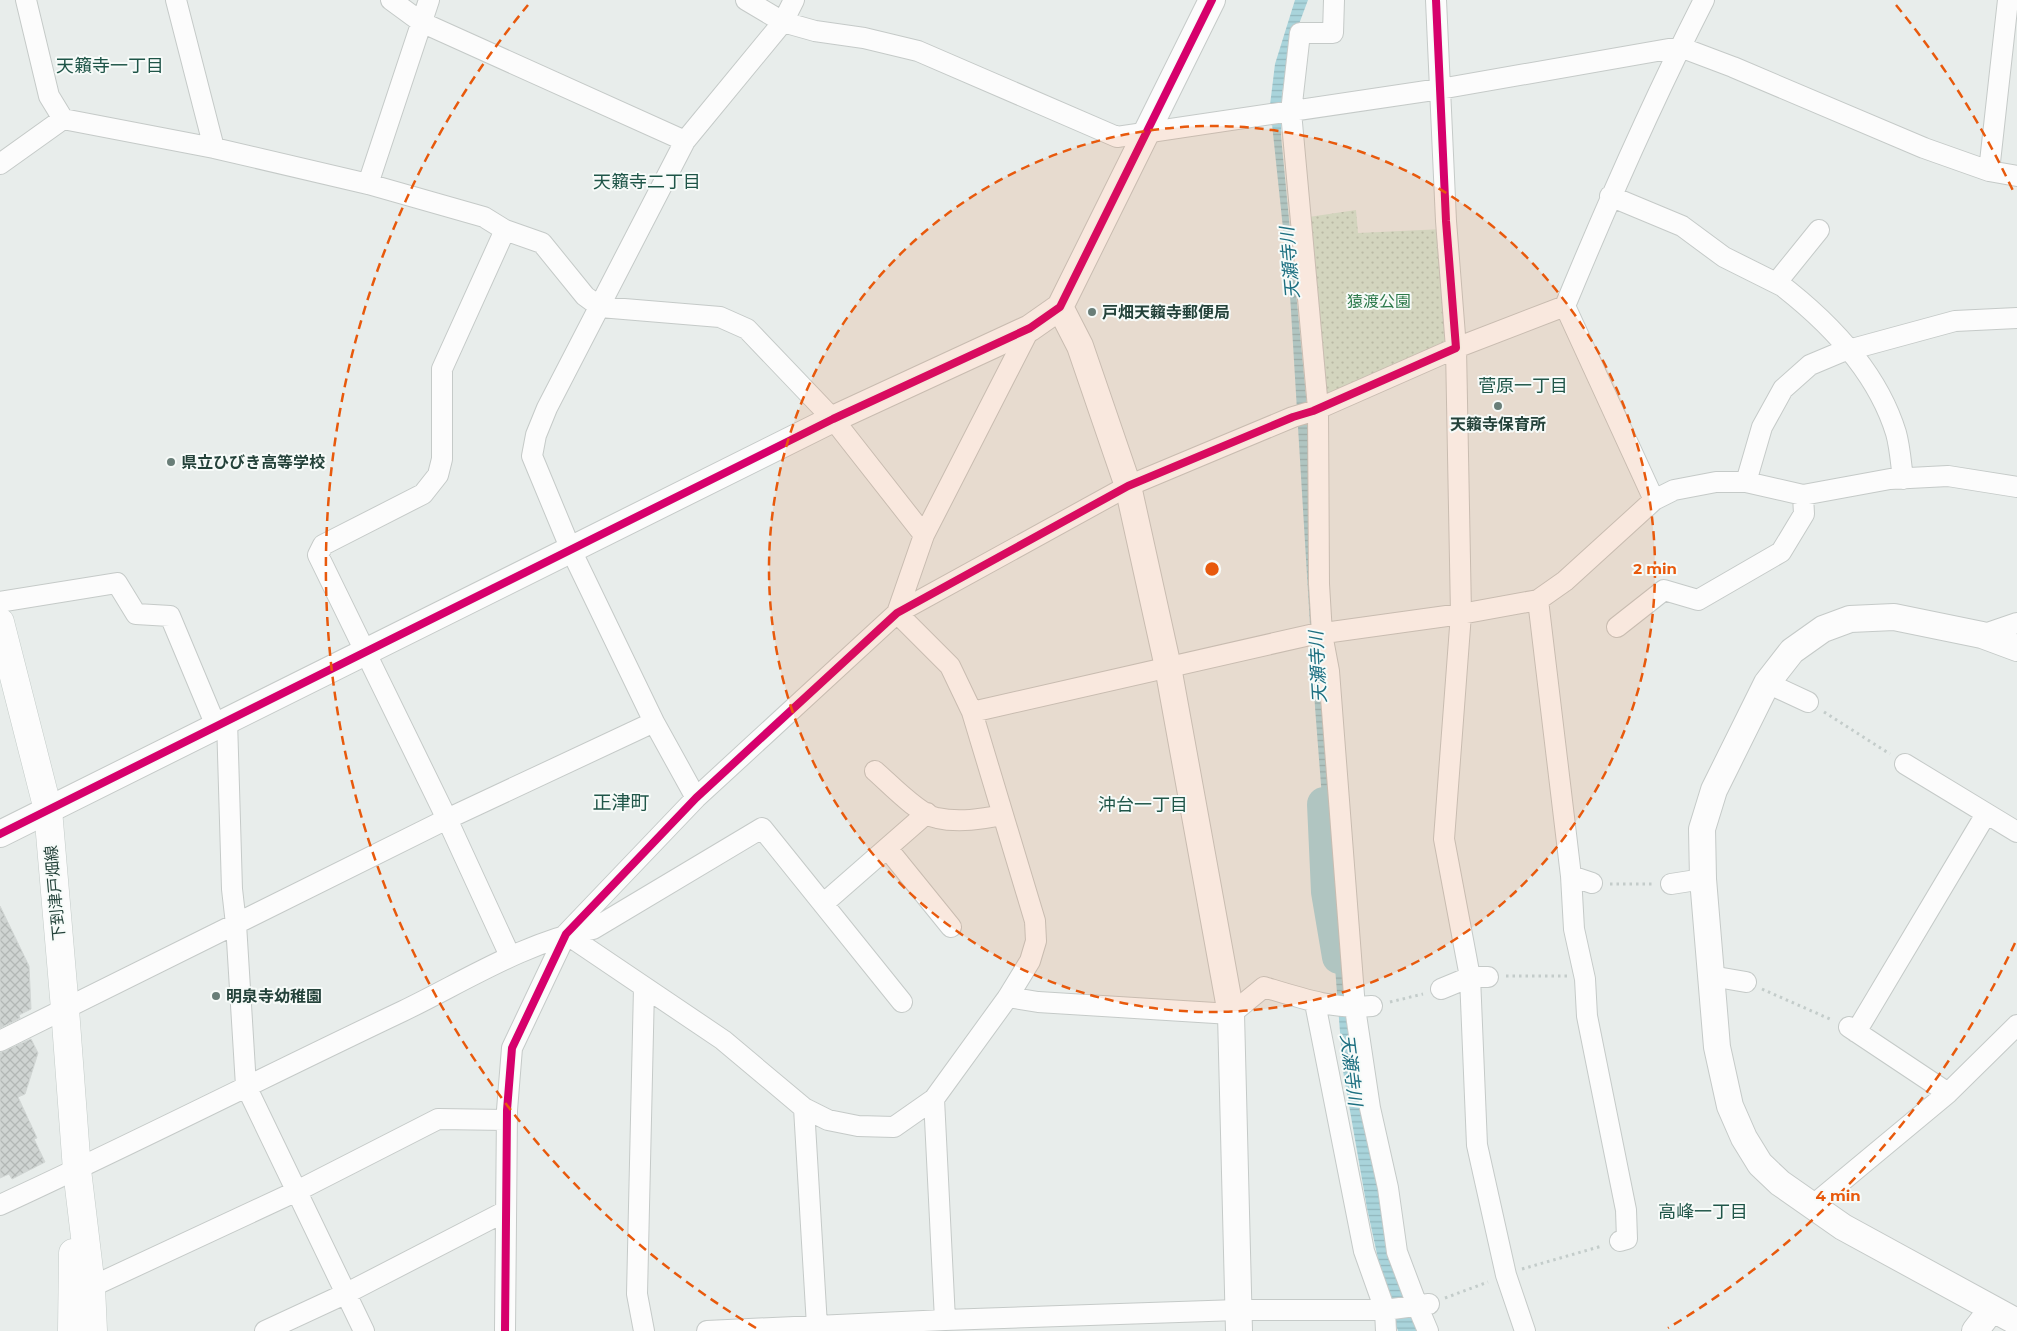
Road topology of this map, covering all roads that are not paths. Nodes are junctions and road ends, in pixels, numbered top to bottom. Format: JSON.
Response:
{"nodes":[{"id":1,"x":26,"y":0,"type":"edge"},
{"id":2,"x":176,"y":0,"type":"edge"},
{"id":3,"x":391,"y":0,"type":"edge"},
{"id":4,"x":429,"y":0,"type":"edge"},
{"id":5,"x":746,"y":0,"type":"edge"},
{"id":6,"x":794,"y":0,"type":"edge"},
{"id":7,"x":1212,"y":0,"type":"edge"},
{"id":8,"x":1334,"y":0,"type":"edge"},
{"id":9,"x":1436,"y":0,"type":"edge"},
{"id":10,"x":1704,"y":0,"type":"edge"},
{"id":11,"x":2008,"y":0,"type":"edge"},
{"id":12,"x":421,"y":22,"type":"junction"},
{"id":13,"x":783,"y":22,"type":"junction"},
{"id":14,"x":1680,"y":47,"type":"junction"},
{"id":15,"x":1440,"y":89,"type":"junction"},
{"id":16,"x":1289,"y":112,"type":"junction"},
{"id":17,"x":63,"y":118,"type":"junction"},
{"id":18,"x":1147,"y":131,"type":"junction"},
{"id":19,"x":685,"y":141,"type":"junction"},
{"id":20,"x":214,"y":148,"type":"junction"},
{"id":21,"x":0,"y":164,"type":"edge"},
{"id":22,"x":1989,"y":171,"type":"junction"},
{"id":23,"x":2017,"y":176,"type":"edge"},
{"id":24,"x":368,"y":184,"type":"junction"},
{"id":25,"x":1610,"y":196,"type":"junction"},
{"id":26,"x":505,"y":230,"type":"junction"},
{"id":27,"x":1819,"y":230,"type":"dead end"},
{"id":28,"x":1782,"y":286,"type":"junction"},
{"id":29,"x":1565,"y":306,"type":"junction"},
{"id":30,"x":600,"y":307,"type":"junction"},
{"id":31,"x":1060,"y":307,"type":"junction"},
{"id":32,"x":2017,"y":318,"type":"edge"},
{"id":33,"x":1030,"y":328,"type":"junction"},
{"id":34,"x":1456,"y":348,"type":"junction"},
{"id":35,"x":1849,"y":350,"type":"junction"},
{"id":36,"x":1316,"y":409,"type":"junction"},
{"id":37,"x":834,"y":419,"type":"junction"},
{"id":38,"x":1903,"y":478,"type":"junction"},
{"id":39,"x":1746,"y":482,"type":"junction"},
{"id":40,"x":1128,"y":486,"type":"junction"},
{"id":41,"x":2017,"y":487,"type":"edge"},
{"id":42,"x":1804,"y":495,"type":"junction"},
{"id":43,"x":1654,"y":500,"type":"junction"},
{"id":44,"x":924,"y":535,"type":"junction"},
{"id":45,"x":571,"y":550,"type":"junction"},
{"id":46,"x":1538,"y":600,"type":"junction"},
{"id":47,"x":0,"y":602,"type":"edge"},
{"id":48,"x":897,"y":613,"type":"junction"},
{"id":49,"x":1461,"y":614,"type":"junction"},
{"id":50,"x":0,"y":623,"type":"edge"},
{"id":51,"x":2017,"y":623,"type":"edge"},
{"id":52,"x":1617,"y":627,"type":"dead end"},
{"id":53,"x":1982,"y":634,"type":"junction"},
{"id":54,"x":1316,"y":635,"type":"junction"},
{"id":55,"x":2017,"y":648,"type":"edge"},
{"id":56,"x":364,"y":652,"type":"junction"},
{"id":57,"x":1168,"y":667,"type":"junction"},
{"id":58,"x":1768,"y":684,"type":"junction"},
{"id":59,"x":1808,"y":702,"type":"road end"},
{"id":60,"x":972,"y":712,"type":"junction"},
{"id":61,"x":654,"y":722,"type":"junction"},
{"id":62,"x":222,"y":723,"type":"junction"},
{"id":63,"x":1905,"y":764,"type":"road end"},
{"id":64,"x":875,"y":771,"type":"dead end"},
{"id":65,"x":696,"y":798,"type":"junction"},
{"id":66,"x":48,"y":810,"type":"junction"},
{"id":67,"x":927,"y":813,"type":"junction"},
{"id":68,"x":1986,"y":814,"type":"junction"},
{"id":69,"x":1003,"y":815,"type":"junction"},
{"id":70,"x":447,"y":819,"type":"junction"},
{"id":71,"x":2017,"y":832,"type":"edge"},
{"id":72,"x":0,"y":834,"type":"edge"},
{"id":73,"x":887,"y":848,"type":"junction"},
{"id":74,"x":1570,"y":876,"type":"junction"},
{"id":75,"x":1703,"y":879,"type":"junction"},
{"id":76,"x":1592,"y":883,"type":"road end"},
{"id":77,"x":1672,"y":884,"type":"road end"},
{"id":78,"x":823,"y":904,"type":"junction"},
{"id":79,"x":236,"y":924,"type":"junction"},
{"id":80,"x":951,"y":927,"type":"dead end"},
{"id":81,"x":566,"y":934,"type":"junction"},
{"id":82,"x":510,"y":956,"type":"junction"},
{"id":83,"x":1711,"y":976,"type":"junction"},
{"id":84,"x":1479,"y":977,"type":"junction"},
{"id":85,"x":1746,"y":982,"type":"road end"},
{"id":86,"x":644,"y":988,"type":"junction"},
{"id":87,"x":1441,"y":990,"type":"road end"},
{"id":88,"x":1008,"y":997,"type":"junction"},
{"id":89,"x":902,"y":1002,"type":"dead end"},
{"id":90,"x":1315,"y":1003,"type":"junction"},
{"id":91,"x":1364,"y":1007,"type":"junction"},
{"id":92,"x":66,"y":1009,"type":"junction"},
{"id":93,"x":1231,"y":1014,"type":"junction"},
{"id":94,"x":2017,"y":1025,"type":"edge"},
{"id":95,"x":0,"y":1041,"type":"edge"},
{"id":96,"x":246,"y":1086,"type":"junction"},
{"id":97,"x":1948,"y":1093,"type":"junction"},
{"id":98,"x":934,"y":1099,"type":"junction"},
{"id":99,"x":804,"y":1108,"type":"junction"},
{"id":100,"x":507,"y":1120,"type":"junction"},
{"id":101,"x":77,"y":1170,"type":"junction"},
{"id":102,"x":297,"y":1191,"type":"junction"},
{"id":103,"x":0,"y":1205,"type":"edge"},
{"id":104,"x":1812,"y":1206,"type":"junction"},
{"id":105,"x":506,"y":1211,"type":"junction"},
{"id":106,"x":1620,"y":1241,"type":"road end"},
{"id":107,"x":91,"y":1288,"type":"junction"},
{"id":108,"x":347,"y":1292,"type":"junction"},
{"id":109,"x":1424,"y":1304,"type":"junction"},
{"id":110,"x":2005,"y":1306,"type":"edge"},
{"id":111,"x":1386,"y":1310,"type":"junction"},
{"id":112,"x":945,"y":1320,"type":"junction"},
{"id":113,"x":1238,"y":1320,"type":"edge"},
{"id":114,"x":2017,"y":1322,"type":"edge"},
{"id":115,"x":817,"y":1326,"type":"junction"},
{"id":116,"x":72,"y":1331,"type":"edge"},
{"id":117,"x":93,"y":1331,"type":"edge"},
{"id":118,"x":265,"y":1331,"type":"edge"},
{"id":119,"x":364,"y":1331,"type":"edge"},
{"id":120,"x":505,"y":1331,"type":"edge"},
{"id":121,"x":644,"y":1331,"type":"edge"},
{"id":122,"x":707,"y":1331,"type":"edge"},
{"id":123,"x":1386,"y":1331,"type":"edge"},
{"id":124,"x":1428,"y":1331,"type":"edge"},
{"id":125,"x":1525,"y":1331,"type":"edge"},
{"id":126,"x":1975,"y":1331,"type":"edge"}],
"edges":[{"from":1,"to":17,"type":"street"},
{"from":2,"to":20,"type":"street"},
{"from":3,"to":12,"type":"street"},
{"from":4,"to":12,"type":"street"},
{"from":5,"to":13,"type":"street"},
{"from":6,"to":13,"type":"street"},
{"from":7,"to":18,"type":"street"},
{"from":8,"to":16,"type":"street"},
{"from":9,"to":15,"type":"street"},
{"from":10,"to":14,"type":"street"},
{"from":11,"to":22,"type":"street"},
{"from":12,"to":19,"type":"street"},
{"from":12,"to":24,"type":"street"},
{"from":13,"to":18,"type":"street"},
{"from":13,"to":19,"type":"street"},
{"from":14,"to":15,"type":"street"},
{"from":14,"to":22,"type":"street"},
{"from":14,"to":25,"type":"street"},
{"from":15,"to":16,"type":"street"},
{"from":15,"to":34,"type":"street"},
{"from":16,"to":18,"type":"street"},
{"from":16,"to":36,"type":"street"},
{"from":17,"to":20,"type":"street"},
{"from":17,"to":21,"type":"street"},
{"from":18,"to":31,"type":"street"},
{"from":19,"to":30,"type":"street"},
{"from":20,"to":24,"type":"street"},
{"from":22,"to":23,"type":"street"},
{"from":24,"to":26,"type":"street"},
{"from":25,"to":28,"type":"street"},
{"from":25,"to":29,"type":"street"},
{"from":26,"to":30,"type":"street"},
{"from":26,"to":56,"type":"street"},
{"from":27,"to":28,"type":"street"},
{"from":28,"to":35,"type":"street"},
{"from":29,"to":34,"type":"street"},
{"from":29,"to":43,"type":"street"},
{"from":30,"to":37,"type":"street"},
{"from":30,"to":45,"type":"street"},
{"from":31,"to":33,"type":"street"},
{"from":31,"to":40,"type":"street"},
{"from":32,"to":35,"type":"street"},
{"from":33,"to":37,"type":"street"},
{"from":33,"to":44,"type":"street"},
{"from":34,"to":36,"type":"street"},
{"from":34,"to":49,"type":"street"},
{"from":35,"to":38,"type":"street"},
{"from":35,"to":39,"type":"street"},
{"from":36,"to":40,"type":"street"},
{"from":36,"to":54,"type":"street"},
{"from":37,"to":44,"type":"street"},
{"from":37,"to":45,"type":"street"},
{"from":38,"to":41,"type":"street"},
{"from":38,"to":42,"type":"street"},
{"from":39,"to":42,"type":"street"},
{"from":39,"to":43,"type":"street"},
{"from":40,"to":48,"type":"street"},
{"from":40,"to":57,"type":"street"},
{"from":42,"to":52,"type":"street"},
{"from":43,"to":46,"type":"street"},
{"from":44,"to":48,"type":"street"},
{"from":45,"to":56,"type":"street"},
{"from":45,"to":61,"type":"street"},
{"from":46,"to":49,"type":"street"},
{"from":46,"to":74,"type":"street"},
{"from":47,"to":62,"type":"street"},
{"from":48,"to":60,"type":"street"},
{"from":48,"to":65,"type":"street"},
{"from":49,"to":54,"type":"street"},
{"from":49,"to":84,"type":"street"},
{"from":50,"to":66,"type":"main road","name":"下到津戸畑線"},
{"from":51,"to":53,"type":"street"},
{"from":53,"to":55,"type":"street"},
{"from":53,"to":58,"type":"street"},
{"from":54,"to":57,"type":"street"},
{"from":54,"to":91,"type":"street"},
{"from":56,"to":62,"type":"street"},
{"from":56,"to":70,"type":"street"},
{"from":57,"to":60,"type":"street"},
{"from":57,"to":93,"type":"street"},
{"from":58,"to":59,"type":"street"},
{"from":58,"to":75,"type":"street"},
{"from":60,"to":69,"type":"street"},
{"from":61,"to":65,"type":"street"},
{"from":61,"to":70,"type":"street"},
{"from":62,"to":66,"type":"street"},
{"from":62,"to":79,"type":"street"},
{"from":63,"to":68,"type":"street"},
{"from":64,"to":67,"type":"street"},
{"from":65,"to":81,"type":"street"},
{"from":66,"to":72,"type":"street"},
{"from":66,"to":92,"type":"main road","name":"下到津戸畑線"},
{"from":67,"to":69,"type":"street"},
{"from":67,"to":73,"type":"street"},
{"from":68,"to":71,"type":"street"},
{"from":68,"to":97,"type":"street"},
{"from":69,"to":88,"type":"street"},
{"from":70,"to":79,"type":"street"},
{"from":70,"to":82,"type":"street"},
{"from":73,"to":78,"type":"street"},
{"from":73,"to":80,"type":"street"},
{"from":74,"to":76,"type":"street"},
{"from":74,"to":106,"type":"street"},
{"from":75,"to":77,"type":"street"},
{"from":75,"to":83,"type":"street"},
{"from":78,"to":81,"type":"street"},
{"from":78,"to":89,"type":"street"},
{"from":79,"to":92,"type":"street"},
{"from":79,"to":96,"type":"street"},
{"from":81,"to":82,"type":"street"},
{"from":81,"to":86,"type":"street"},
{"from":81,"to":100,"type":"street"},
{"from":82,"to":96,"type":"street"},
{"from":83,"to":85,"type":"street"},
{"from":83,"to":104,"type":"street"},
{"from":84,"to":87,"type":"street"},
{"from":84,"to":125,"type":"street"},
{"from":86,"to":99,"type":"street"},
{"from":86,"to":121,"type":"street"},
{"from":88,"to":93,"type":"street"},
{"from":88,"to":98,"type":"street"},
{"from":90,"to":91,"type":"street"},
{"from":90,"to":93,"type":"street"},
{"from":90,"to":111,"type":"street"},
{"from":91,"to":109,"type":"street"},
{"from":92,"to":95,"type":"street"},
{"from":92,"to":101,"type":"main road","name":"下到津戸畑線"},
{"from":93,"to":113,"type":"street"},
{"from":94,"to":97,"type":"street"},
{"from":96,"to":101,"type":"street"},
{"from":96,"to":102,"type":"street"},
{"from":97,"to":104,"type":"street"},
{"from":98,"to":99,"type":"street"},
{"from":98,"to":112,"type":"street"},
{"from":99,"to":115,"type":"street"},
{"from":100,"to":102,"type":"street"},
{"from":100,"to":105,"type":"street"},
{"from":101,"to":103,"type":"street"},
{"from":101,"to":107,"type":"main road","name":"下到津戸畑線"},
{"from":101,"to":116,"type":"main road","name":"下到津戸畑線"},
{"from":102,"to":107,"type":"street"},
{"from":102,"to":108,"type":"street"},
{"from":104,"to":110,"type":"street"},
{"from":105,"to":108,"type":"street"},
{"from":105,"to":120,"type":"street"},
{"from":107,"to":117,"type":"main road","name":"下到津戸畑線"},
{"from":108,"to":118,"type":"street"},
{"from":108,"to":119,"type":"street"},
{"from":109,"to":111,"type":"street"},
{"from":109,"to":124,"type":"street"},
{"from":110,"to":114,"type":"street"},
{"from":110,"to":126,"type":"street"},
{"from":111,"to":113,"type":"street"},
{"from":111,"to":123,"type":"street"},
{"from":112,"to":113,"type":"street"},
{"from":112,"to":115,"type":"street"},
{"from":115,"to":122,"type":"street"}]}
